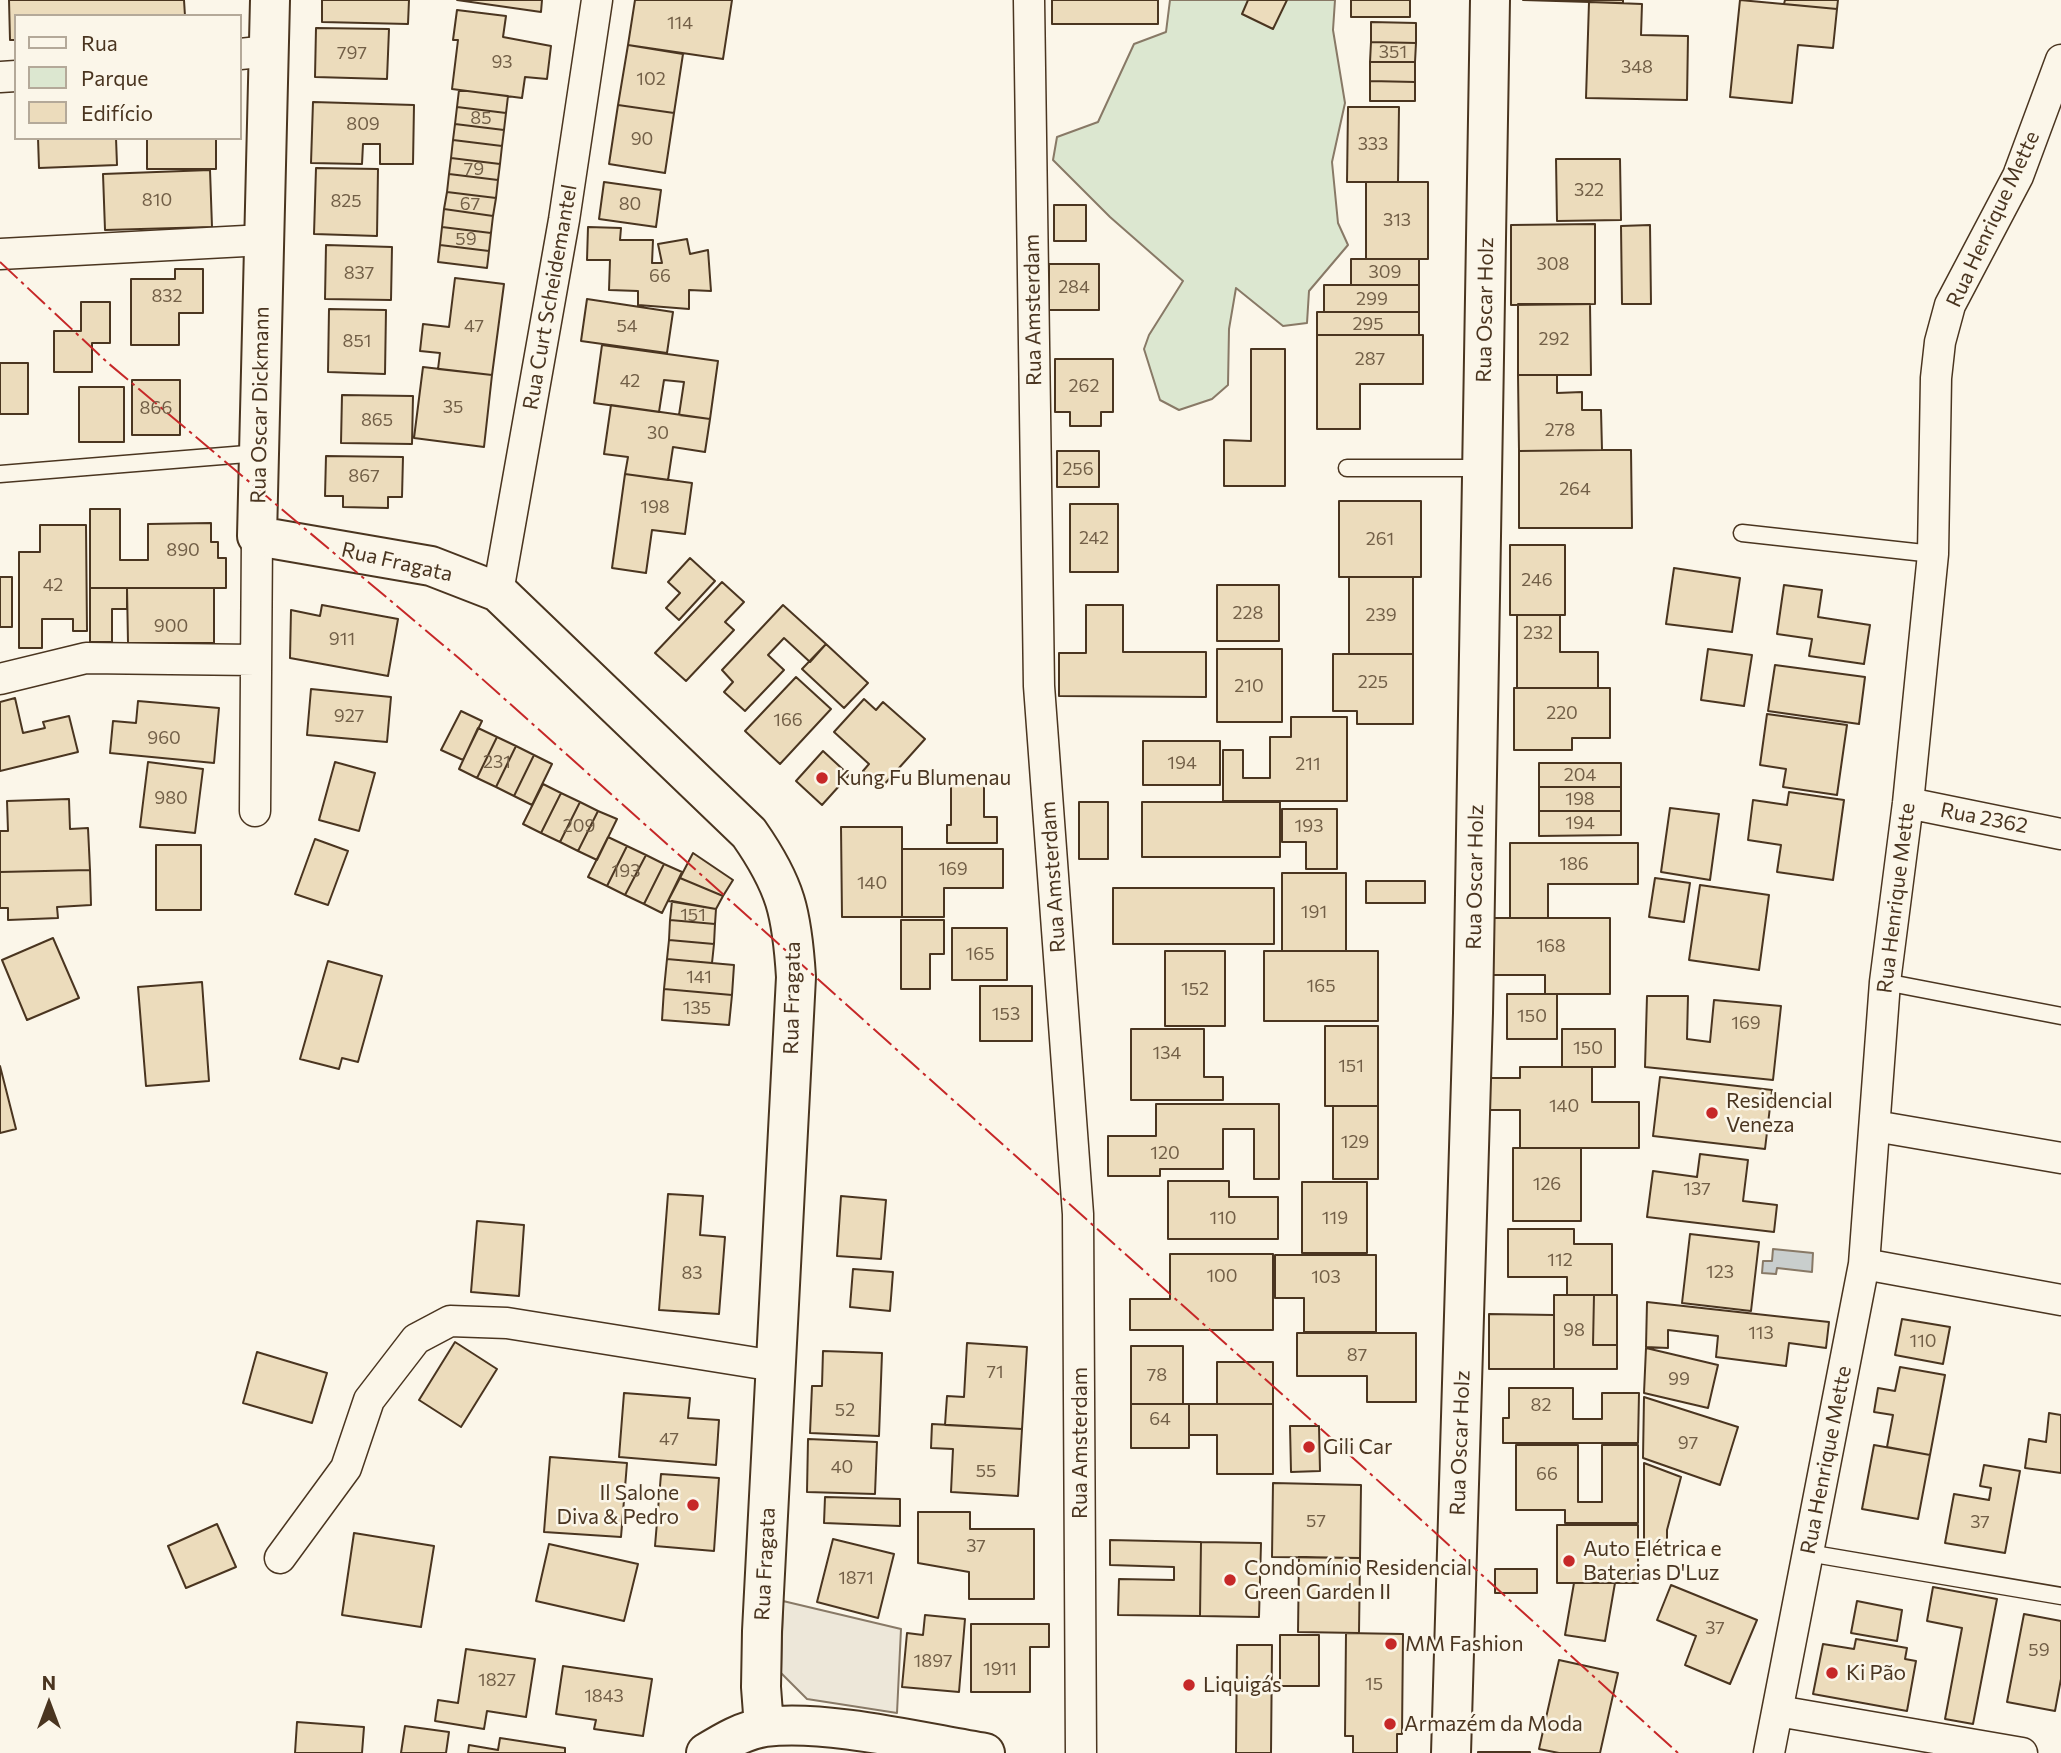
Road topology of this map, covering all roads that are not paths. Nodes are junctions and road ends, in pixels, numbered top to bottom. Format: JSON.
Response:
{"nodes":[{"id":1,"x":270,"y":0,"type":"edge"},
{"id":2,"x":597,"y":0,"type":"edge"},
{"id":3,"x":1029,"y":0,"type":"edge"},
{"id":4,"x":1490,"y":0,"type":"edge"},
{"id":5,"x":254,"y":52,"type":"edge"},
{"id":6,"x":2061,"y":60,"type":"edge"},
{"id":7,"x":264,"y":240,"type":"junction"},
{"id":8,"x":0,"y":254,"type":"edge"},
{"id":9,"x":259,"y":453,"type":"junction"},
{"id":10,"x":1347,"y":468,"type":"dead end"},
{"id":11,"x":1483,"y":468,"type":"junction"},
{"id":12,"x":0,"y":474,"type":"edge"},
{"id":13,"x":1742,"y":533,"type":"dead end"},
{"id":14,"x":257,"y":537,"type":"junction"},
{"id":15,"x":1933,"y":554,"type":"junction"},
{"id":16,"x":498,"y":592,"type":"junction"},
{"id":17,"x":255,"y":660,"type":"junction"},
{"id":18,"x":0,"y":679,"type":"edge"},
{"id":19,"x":1908,"y":803,"type":"junction"},
{"id":20,"x":255,"y":811,"type":"dead end"},
{"id":21,"x":2061,"y":834,"type":"edge"},
{"id":22,"x":1885,"y":982,"type":"junction"},
{"id":23,"x":2061,"y":1016,"type":"edge"},
{"id":24,"x":1875,"y":1126,"type":"junction"},
{"id":25,"x":2061,"y":1158,"type":"edge"},
{"id":26,"x":1864,"y":1264,"type":"junction"},
{"id":27,"x":2061,"y":1300,"type":"edge"},
{"id":28,"x":775,"y":1366,"type":"junction"},
{"id":29,"x":1808,"y":1553,"type":"junction"},
{"id":30,"x":280,"y":1558,"type":"dead end"},
{"id":31,"x":2061,"y":1597,"type":"edge"},
{"id":32,"x":1778,"y":1711,"type":"junction"},
{"id":33,"x":764,"y":1727,"type":"junction"},
{"id":34,"x":706,"y":1753,"type":"edge"},
{"id":35,"x":985,"y":1753,"type":"edge"},
{"id":36,"x":1081,"y":1753,"type":"edge"},
{"id":37,"x":1451,"y":1753,"type":"edge"},
{"id":38,"x":1769,"y":1753,"type":"edge"},
{"id":39,"x":2022,"y":1753,"type":"edge"}],
"edges":[{"from":1,"to":5,"type":"street","name":"Rua Oscar Dickmann"},
{"from":2,"to":16,"type":"street","name":"Rua Curt Scheidemantel"},
{"from":3,"to":36,"type":"street","name":"Rua Amsterdam"},
{"from":4,"to":11,"type":"street","name":"Rua Oscar Holz"},
{"from":5,"to":7,"type":"street","name":"Rua Oscar Dickmann"},
{"from":6,"to":15,"type":"street","name":"Rua Henrique Mette"},
{"from":7,"to":8,"type":"street"},
{"from":7,"to":9,"type":"street","name":"Rua Oscar Dickmann"},
{"from":9,"to":12,"type":"lane"},
{"from":9,"to":14,"type":"street","name":"Rua Oscar Dickmann"},
{"from":10,"to":11,"type":"lane"},
{"from":11,"to":37,"type":"street","name":"Rua Oscar Holz"},
{"from":13,"to":15,"type":"lane"},
{"from":14,"to":16,"type":"street","name":"Rua Fragata"},
{"from":14,"to":17,"type":"street","name":"Rua Oscar Dickmann"},
{"from":15,"to":19,"type":"street","name":"Rua Henrique Mette"},
{"from":16,"to":28,"type":"street","name":"Rua Fragata"},
{"from":17,"to":18,"type":"street"},
{"from":17,"to":20,"type":"street","name":"Rua Oscar Dickmann"},
{"from":19,"to":21,"type":"street","name":"Rua 2362"},
{"from":19,"to":22,"type":"street","name":"Rua Henrique Mette"},
{"from":22,"to":23,"type":"lane"},
{"from":22,"to":24,"type":"street","name":"Rua Henrique Mette"},
{"from":24,"to":25,"type":"street"},
{"from":24,"to":26,"type":"street","name":"Rua Henrique Mette"},
{"from":26,"to":27,"type":"street"},
{"from":26,"to":29,"type":"street","name":"Rua Henrique Mette"},
{"from":28,"to":30,"type":"street"},
{"from":28,"to":33,"type":"street","name":"Rua Fragata"},
{"from":29,"to":31,"type":"lane"},
{"from":29,"to":32,"type":"street","name":"Rua Henrique Mette"},
{"from":32,"to":38,"type":"street","name":"Rua Henrique Mette"},
{"from":32,"to":39,"type":"street"},
{"from":33,"to":34,"type":"street"},
{"from":33,"to":35,"type":"street"}]}
